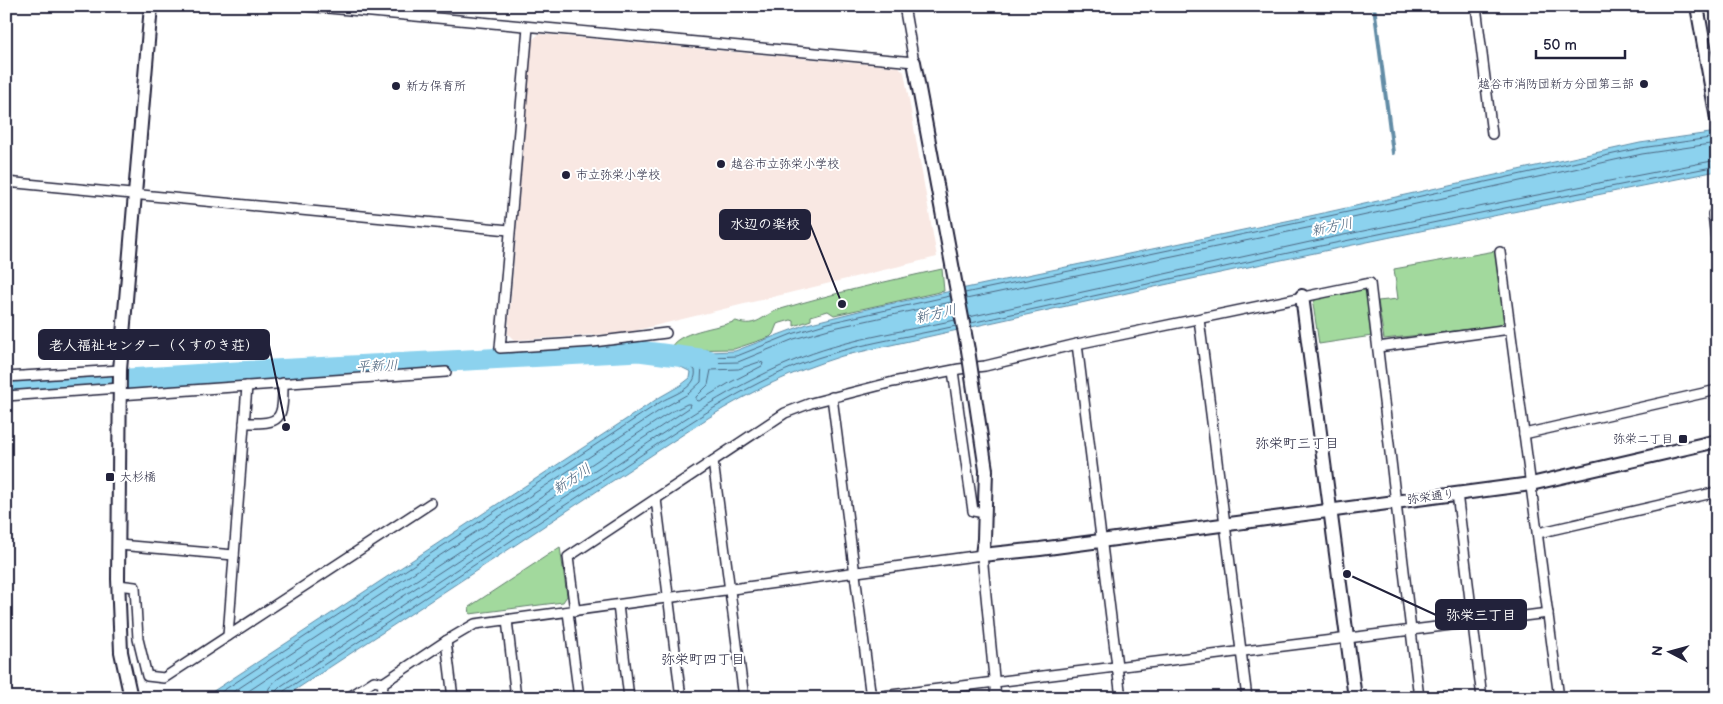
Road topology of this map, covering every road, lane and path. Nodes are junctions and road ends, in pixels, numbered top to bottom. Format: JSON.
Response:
{"nodes":[{"id":1,"x":152,"y":6,"type":"edge"},
{"id":2,"x":306,"y":6,"type":"edge"},
{"id":3,"x":904,"y":6,"type":"edge"},
{"id":4,"x":1476,"y":6,"type":"edge"},
{"id":5,"x":1697,"y":6,"type":"edge"},
{"id":6,"x":528,"y":27,"type":"junction"},
{"id":7,"x":914,"y":62,"type":"junction"},
{"id":8,"x":1716,"y":107,"type":"edge"},
{"id":9,"x":1492,"y":134,"type":"dead end"},
{"id":10,"x":6,"y":182,"type":"edge"},
{"id":11,"x":134,"y":193,"type":"junction"},
{"id":12,"x":1717,"y":214,"type":"edge"},
{"id":13,"x":509,"y":230,"type":"junction"},
{"id":14,"x":1717,"y":246,"type":"edge"},
{"id":15,"x":1500,"y":252,"type":"dead end"},
{"id":16,"x":1302,"y":296,"type":"junction"},
{"id":17,"x":1199,"y":318,"type":"junction"},
{"id":18,"x":1510,"y":329,"type":"junction"},
{"id":19,"x":666,"y":332,"type":"dead end"},
{"id":20,"x":1077,"y":344,"type":"junction"},
{"id":21,"x":1378,"y":348,"type":"junction"},
{"id":22,"x":120,"y":370,"type":"junction"},
{"id":23,"x":953,"y":371,"type":"junction"},
{"id":24,"x":446,"y":372,"type":"dead end"},
{"id":25,"x":6,"y":377,"type":"edge"},
{"id":26,"x":283,"y":383,"type":"junction"},
{"id":27,"x":247,"y":386,"type":"junction"},
{"id":28,"x":1717,"y":390,"type":"edge"},
{"id":29,"x":120,"y":391,"type":"junction"},
{"id":30,"x":6,"y":396,"type":"edge"},
{"id":31,"x":832,"y":397,"type":"junction"},
{"id":32,"x":244,"y":423,"type":"junction"},
{"id":33,"x":1524,"y":434,"type":"junction"},
{"id":34,"x":1717,"y":440,"type":"edge"},
{"id":35,"x":713,"y":460,"type":"junction"},
{"id":36,"x":1531,"y":484,"type":"junction"},
{"id":37,"x":1717,"y":492,"type":"edge"},
{"id":38,"x":1457,"y":493,"type":"junction"},
{"id":39,"x":656,"y":499,"type":"junction"},
{"id":40,"x":1396,"y":501,"type":"junction"},
{"id":41,"x":431,"y":503,"type":"dead end"},
{"id":42,"x":1330,"y":509,"type":"junction"},
{"id":43,"x":985,"y":513,"type":"junction"},
{"id":44,"x":1224,"y":524,"type":"junction"},
{"id":45,"x":1538,"y":533,"type":"junction"},
{"id":46,"x":1101,"y":540,"type":"junction"},
{"id":47,"x":119,"y":545,"type":"junction"},
{"id":48,"x":982,"y":554,"type":"junction"},
{"id":49,"x":234,"y":555,"type":"junction"},
{"id":50,"x":854,"y":573,"type":"junction"},
{"id":51,"x":118,"y":585,"type":"junction"},
{"id":52,"x":730,"y":590,"type":"junction"},
{"id":53,"x":669,"y":598,"type":"junction"},
{"id":54,"x":618,"y":604,"type":"junction"},
{"id":55,"x":572,"y":611,"type":"junction"},
{"id":56,"x":1548,"y":613,"type":"junction"},
{"id":57,"x":506,"y":620,"type":"junction"},
{"id":58,"x":1473,"y":622,"type":"junction"},
{"id":59,"x":1411,"y":630,"type":"junction"},
{"id":60,"x":228,"y":636,"type":"junction"},
{"id":61,"x":1347,"y":638,"type":"junction"},
{"id":62,"x":446,"y":641,"type":"junction"},
{"id":63,"x":1241,"y":652,"type":"junction"},
{"id":64,"x":1118,"y":667,"type":"junction"},
{"id":65,"x":994,"y":682,"type":"junction"},
{"id":66,"x":383,"y":683,"type":"junction"},
{"id":67,"x":131,"y":698,"type":"edge"},
{"id":68,"x":348,"y":698,"type":"edge"},
{"id":69,"x":382,"y":698,"type":"edge"},
{"id":70,"x":453,"y":698,"type":"edge"},
{"id":71,"x":516,"y":698,"type":"edge"},
{"id":72,"x":579,"y":698,"type":"edge"},
{"id":73,"x":629,"y":698,"type":"edge"},
{"id":74,"x":682,"y":698,"type":"edge"},
{"id":75,"x":744,"y":698,"type":"edge"},
{"id":76,"x":870,"y":698,"type":"edge"},
{"id":77,"x":996,"y":698,"type":"edge"},
{"id":78,"x":1121,"y":698,"type":"edge"},
{"id":79,"x":1247,"y":698,"type":"edge"},
{"id":80,"x":1355,"y":698,"type":"edge"},
{"id":81,"x":1419,"y":698,"type":"edge"},
{"id":82,"x":1482,"y":698,"type":"edge"},
{"id":83,"x":1560,"y":698,"type":"edge"}],
"edges":[{"from":1,"to":11,"type":"street"},
{"from":2,"to":6,"type":"street"},
{"from":3,"to":7,"type":"street"},
{"from":4,"to":9,"type":"street"},
{"from":5,"to":8,"type":"street"},
{"from":6,"to":7,"type":"street"},
{"from":6,"to":13,"type":"street"},
{"from":7,"to":43,"type":"street","bridge":true},
{"from":10,"to":11,"type":"street"},
{"from":11,"to":13,"type":"street"},
{"from":11,"to":22,"type":"street"},
{"from":12,"to":14,"type":"street"},
{"from":13,"to":19,"type":"street"},
{"from":15,"to":18,"type":"street"},
{"from":16,"to":17,"type":"street"},
{"from":16,"to":21,"type":"street"},
{"from":16,"to":42,"type":"street"},
{"from":17,"to":20,"type":"street"},
{"from":17,"to":44,"type":"street"},
{"from":18,"to":21,"type":"street"},
{"from":18,"to":33,"type":"street"},
{"from":20,"to":23,"type":"street"},
{"from":20,"to":46,"type":"street"},
{"from":21,"to":40,"type":"street"},
{"from":22,"to":25,"type":"street"},
{"from":22,"to":29,"type":"street"},
{"from":23,"to":31,"type":"street"},
{"from":23,"to":43,"type":"street"},
{"from":24,"to":26,"type":"street"},
{"from":26,"to":27,"type":"street"},
{"from":26,"to":32,"type":"street"},
{"from":27,"to":29,"type":"street"},
{"from":27,"to":32,"type":"street"},
{"from":28,"to":33,"type":"street"},
{"from":29,"to":30,"type":"street"},
{"from":29,"to":47,"type":"street"},
{"from":31,"to":35,"type":"street"},
{"from":31,"to":50,"type":"street"},
{"from":32,"to":49,"type":"street"},
{"from":33,"to":36,"type":"street"},
{"from":34,"to":36,"type":"street","name":"弥栄通り"},
{"from":35,"to":39,"type":"street"},
{"from":35,"to":52,"type":"street"},
{"from":36,"to":38,"type":"street","name":"弥栄通り"},
{"from":36,"to":45,"type":"street"},
{"from":37,"to":45,"type":"street"},
{"from":38,"to":40,"type":"street","name":"弥栄通り"},
{"from":38,"to":58,"type":"street"},
{"from":39,"to":53,"type":"street"},
{"from":39,"to":55,"type":"street"},
{"from":40,"to":42,"type":"street","name":"弥栄通り"},
{"from":40,"to":59,"type":"street"},
{"from":41,"to":60,"type":"street"},
{"from":42,"to":44,"type":"street","name":"弥栄通り"},
{"from":42,"to":61,"type":"street"},
{"from":43,"to":48,"type":"street"},
{"from":44,"to":46,"type":"street","name":"弥栄通り"},
{"from":44,"to":63,"type":"street"},
{"from":45,"to":56,"type":"street"},
{"from":46,"to":48,"type":"street","name":"弥栄通り"},
{"from":46,"to":64,"type":"street"},
{"from":47,"to":49,"type":"street"},
{"from":47,"to":51,"type":"street"},
{"from":48,"to":50,"type":"street"},
{"from":48,"to":65,"type":"street"},
{"from":49,"to":60,"type":"street"},
{"from":50,"to":52,"type":"street"},
{"from":50,"to":76,"type":"street"},
{"from":51,"to":60,"type":"street"},
{"from":51,"to":67,"type":"street"},
{"from":52,"to":53,"type":"street"},
{"from":52,"to":75,"type":"street"},
{"from":53,"to":54,"type":"street"},
{"from":53,"to":74,"type":"street"},
{"from":54,"to":55,"type":"street"},
{"from":54,"to":73,"type":"street"},
{"from":55,"to":57,"type":"street"},
{"from":55,"to":72,"type":"street"},
{"from":56,"to":58,"type":"street"},
{"from":56,"to":83,"type":"street"},
{"from":57,"to":62,"type":"street"},
{"from":57,"to":71,"type":"street"},
{"from":58,"to":59,"type":"street"},
{"from":58,"to":82,"type":"street"},
{"from":59,"to":61,"type":"street"},
{"from":59,"to":81,"type":"street"},
{"from":61,"to":63,"type":"street"},
{"from":61,"to":80,"type":"street"},
{"from":62,"to":66,"type":"street"},
{"from":62,"to":70,"type":"street"},
{"from":63,"to":64,"type":"street"},
{"from":63,"to":79,"type":"street"},
{"from":64,"to":65,"type":"street"},
{"from":64,"to":78,"type":"street"},
{"from":65,"to":76,"type":"street"},
{"from":65,"to":77,"type":"street"},
{"from":66,"to":68,"type":"street"},
{"from":66,"to":69,"type":"street"}]}
